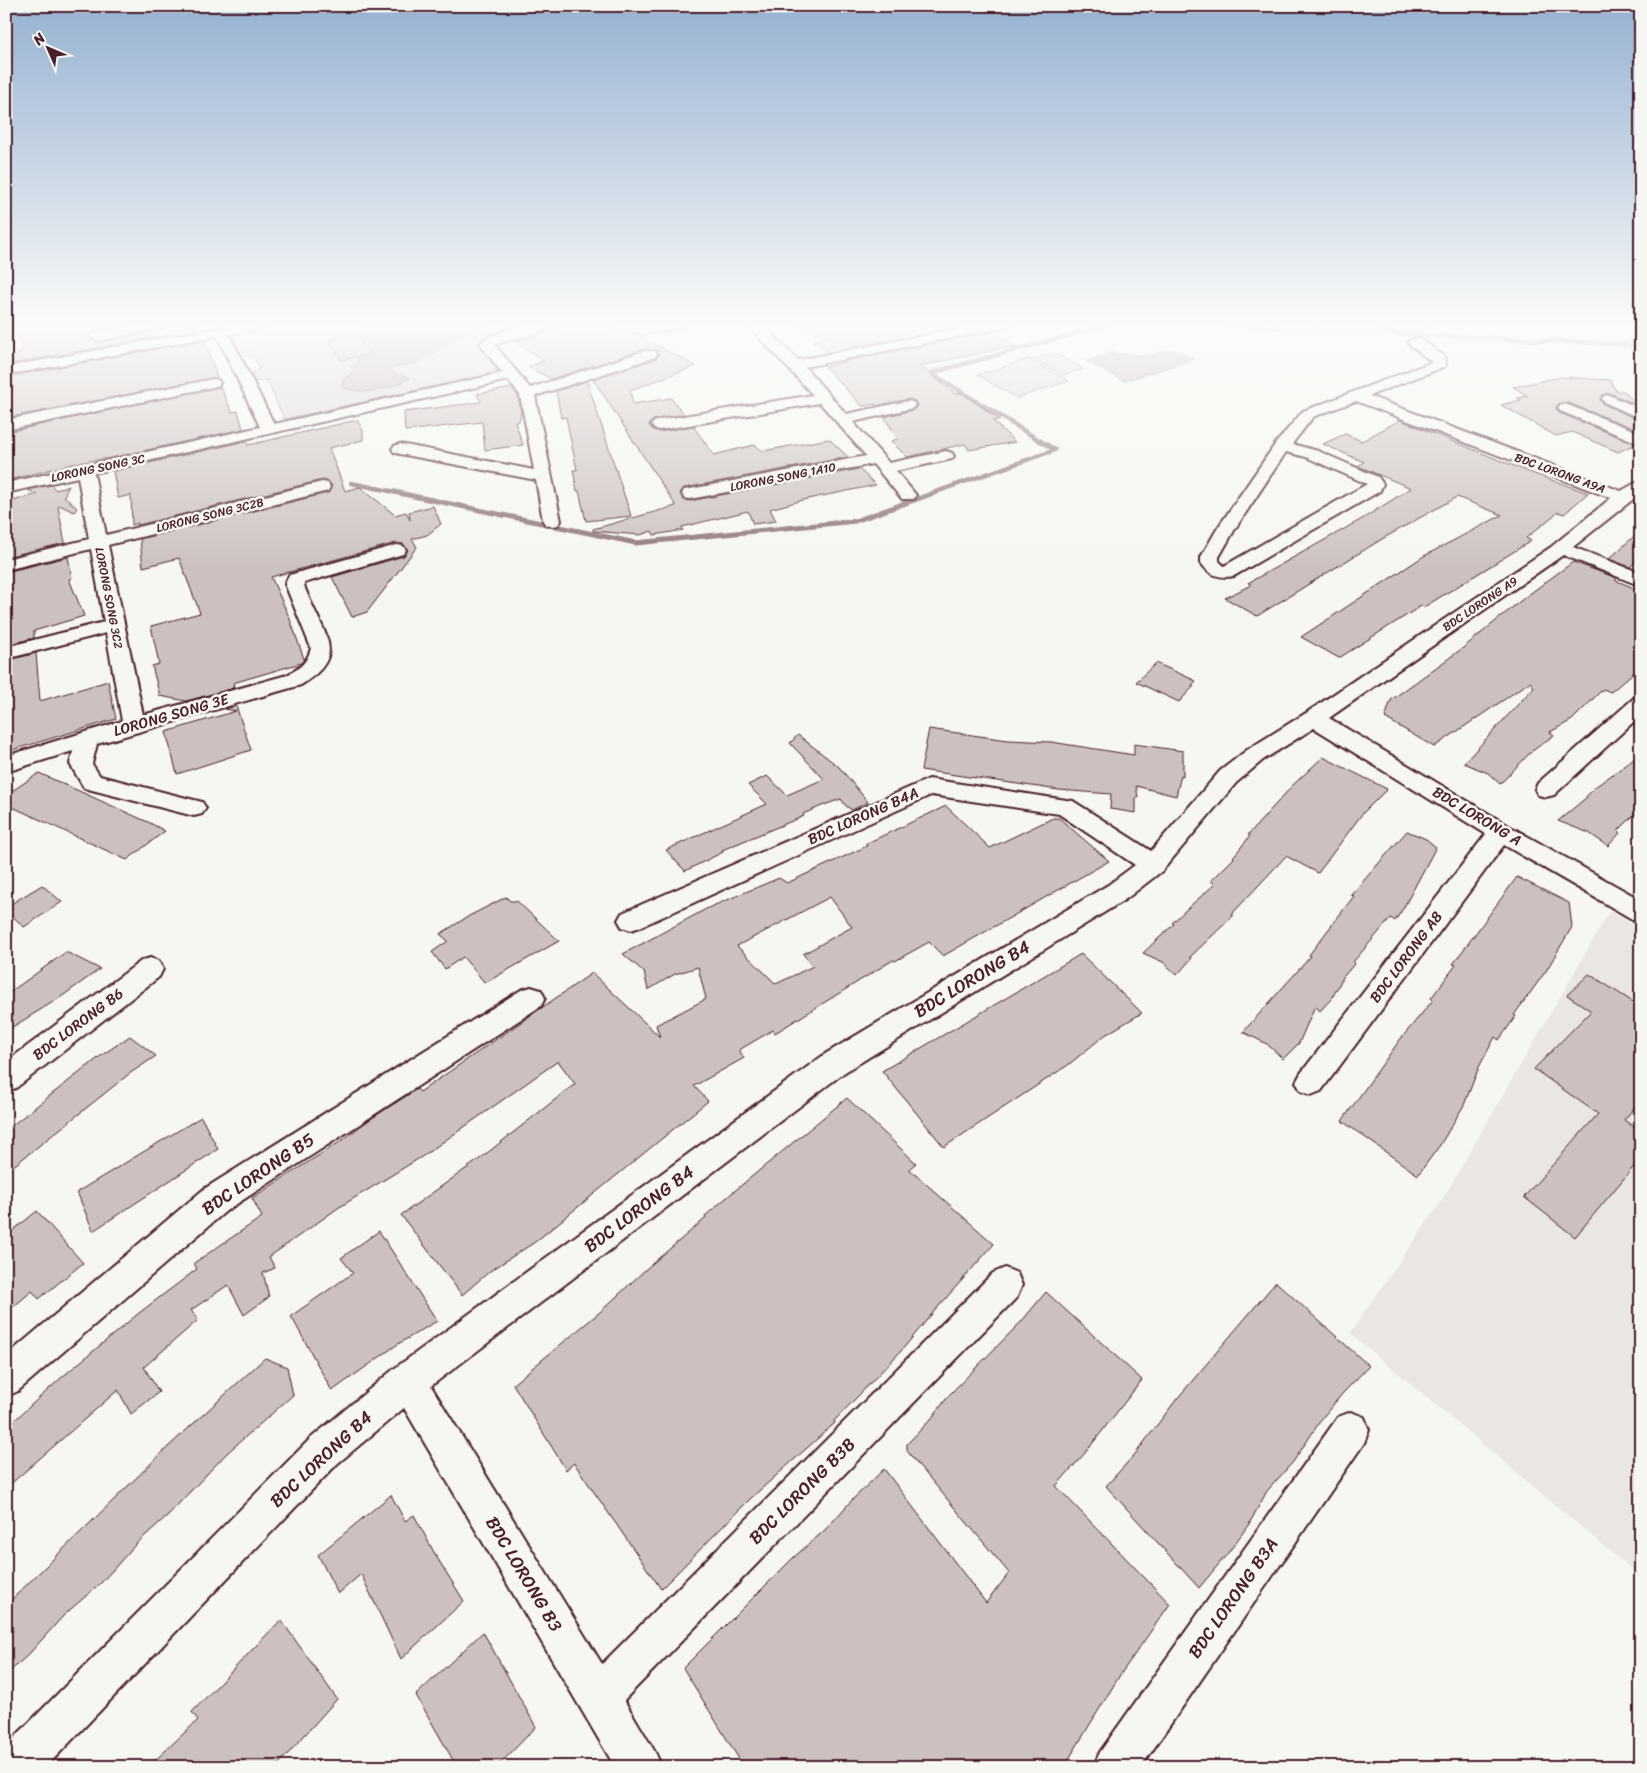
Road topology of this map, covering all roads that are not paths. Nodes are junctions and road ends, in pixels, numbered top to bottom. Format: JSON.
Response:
{"nodes":[{"id":1,"x":101,"y":406,"type":"edge"},
{"id":2,"x":257,"y":406,"type":"edge"},
{"id":3,"x":376,"y":406,"type":"edge"},
{"id":4,"x":529,"y":406,"type":"edge"},
{"id":5,"x":776,"y":406,"type":"edge"},
{"id":6,"x":828,"y":406,"type":"edge"},
{"id":7,"x":905,"y":406,"type":"edge"},
{"id":8,"x":1330,"y":406,"type":"edge"},
{"id":9,"x":1383,"y":406,"type":"edge"},
{"id":10,"x":1622,"y":406,"type":"edge"},
{"id":11,"x":1565,"y":408,"type":"dead end"},
{"id":12,"x":1641,"y":415,"type":"edge"},
{"id":13,"x":841,"y":420,"type":"junction"},
{"id":14,"x":6,"y":425,"type":"edge"},
{"id":15,"x":659,"y":426,"type":"dead end"},
{"id":16,"x":269,"y":430,"type":"junction"},
{"id":17,"x":1641,"y":439,"type":"edge"},
{"id":18,"x":1282,"y":446,"type":"junction"},
{"id":19,"x":400,"y":449,"type":"dead end"},
{"id":20,"x":946,"y":456,"type":"dead end"},
{"id":21,"x":880,"y":464,"type":"junction"},
{"id":22,"x":85,"y":471,"type":"junction"},
{"id":23,"x":544,"y":477,"type":"junction"},
{"id":24,"x":1641,"y":485,"type":"edge"},
{"id":25,"x":322,"y":487,"type":"dead end"},
{"id":26,"x":6,"y":488,"type":"edge"},
{"id":27,"x":690,"y":494,"type":"dead end"},
{"id":28,"x":908,"y":495,"type":"dead end"},
{"id":29,"x":1623,"y":496,"type":"junction"},
{"id":30,"x":552,"y":521,"type":"dead end"},
{"id":31,"x":98,"y":543,"type":"junction"},
{"id":32,"x":1561,"y":548,"type":"junction"},
{"id":33,"x":397,"y":550,"type":"dead end"},
{"id":34,"x":6,"y":565,"type":"edge"},
{"id":35,"x":1641,"y":580,"type":"edge"},
{"id":36,"x":115,"y":625,"type":"junction"},
{"id":37,"x":6,"y":653,"type":"edge"},
{"id":38,"x":1641,"y":704,"type":"edge"},
{"id":39,"x":1314,"y":718,"type":"junction"},
{"id":40,"x":134,"y":725,"type":"junction"},
{"id":41,"x":87,"y":739,"type":"junction"},
{"id":42,"x":6,"y":764,"type":"edge"},
{"id":43,"x":1546,"y":789,"type":"dead end"},
{"id":44,"x":194,"y":808,"type":"dead end"},
{"id":45,"x":1501,"y":832,"type":"junction"},
{"id":46,"x":1153,"y":865,"type":"junction"},
{"id":47,"x":1641,"y":912,"type":"edge"},
{"id":48,"x":631,"y":920,"type":"dead end"},
{"id":49,"x":150,"y":969,"type":"dead end"},
{"id":50,"x":531,"y":998,"type":"dead end"},
{"id":51,"x":6,"y":1079,"type":"edge"},
{"id":52,"x":1311,"y":1082,"type":"dead end"},
{"id":53,"x":1005,"y":1285,"type":"dead end"},
{"id":54,"x":6,"y":1379,"type":"edge"},
{"id":55,"x":408,"y":1381,"type":"junction"},
{"id":56,"x":1351,"y":1430,"type":"dead end"},
{"id":57,"x":598,"y":1697,"type":"junction"},
{"id":58,"x":16,"y":1767,"type":"edge"},
{"id":59,"x":640,"y":1767,"type":"edge"},
{"id":60,"x":1115,"y":1767,"type":"edge"}],
"edges":[{"from":1,"to":14,"type":"street"},
{"from":2,"to":16,"type":"street"},
{"from":3,"to":16,"type":"street","name":"LORONG SONG 3C"},
{"from":4,"to":23,"type":"street"},
{"from":5,"to":15,"type":"street"},
{"from":6,"to":13,"type":"street"},
{"from":7,"to":13,"type":"street"},
{"from":8,"to":18,"type":"street"},
{"from":9,"to":29,"type":"street","name":"BDC LORONG A9A"},
{"from":10,"to":12,"type":"street"},
{"from":11,"to":17,"type":"street"},
{"from":13,"to":21,"type":"street"},
{"from":16,"to":22,"type":"street","name":"LORONG SONG 3C"},
{"from":18,"to":18,"type":"street"},
{"from":19,"to":23,"type":"street"},
{"from":20,"to":21,"type":"street","name":"LORONG SONG 1A10"},
{"from":21,"to":27,"type":"street","name":"LORONG SONG 1A10"},
{"from":21,"to":28,"type":"street"},
{"from":22,"to":26,"type":"street","name":"LORONG SONG 3C"},
{"from":22,"to":31,"type":"street","name":"LORONG SONG 3C2"},
{"from":23,"to":30,"type":"street"},
{"from":24,"to":29,"type":"street","name":"BDC LORONG A9"},
{"from":25,"to":31,"type":"street","name":"LORONG SONG 3C2B"},
{"from":29,"to":32,"type":"street","name":"BDC LORONG A9"},
{"from":31,"to":34,"type":"street","name":"LORONG SONG 3C2B"},
{"from":31,"to":36,"type":"street","name":"LORONG SONG 3C2"},
{"from":32,"to":35,"type":"street"},
{"from":32,"to":39,"type":"street","name":"BDC LORONG A9"},
{"from":33,"to":40,"type":"street","name":"LORONG SONG 3E"},
{"from":36,"to":37,"type":"street"},
{"from":36,"to":40,"type":"street","name":"LORONG SONG 3C2"},
{"from":38,"to":43,"type":"street"},
{"from":39,"to":45,"type":"street","name":"BDC LORONG A"},
{"from":39,"to":46,"type":"street","name":"BDC LORONG B4"},
{"from":40,"to":41,"type":"street","name":"LORONG SONG 3E"},
{"from":41,"to":42,"type":"street","name":"LORONG SONG 3E"},
{"from":41,"to":44,"type":"street"},
{"from":45,"to":47,"type":"street","name":"BDC LORONG A"},
{"from":45,"to":52,"type":"street","name":"BDC LORONG A8"},
{"from":46,"to":48,"type":"street","name":"BDC LORONG B4A"},
{"from":46,"to":55,"type":"street","name":"BDC LORONG B4"},
{"from":49,"to":51,"type":"street","name":"BDC LORONG B6"},
{"from":50,"to":54,"type":"street","name":"BDC LORONG B5"},
{"from":53,"to":57,"type":"street","name":"BDC LORONG B3B"},
{"from":55,"to":57,"type":"street","name":"BDC LORONG B3"},
{"from":55,"to":58,"type":"street","name":"BDC LORONG B4"},
{"from":56,"to":60,"type":"street","name":"BDC LORONG B3A"},
{"from":57,"to":59,"type":"street","name":"BDC LORONG B3"}]}
